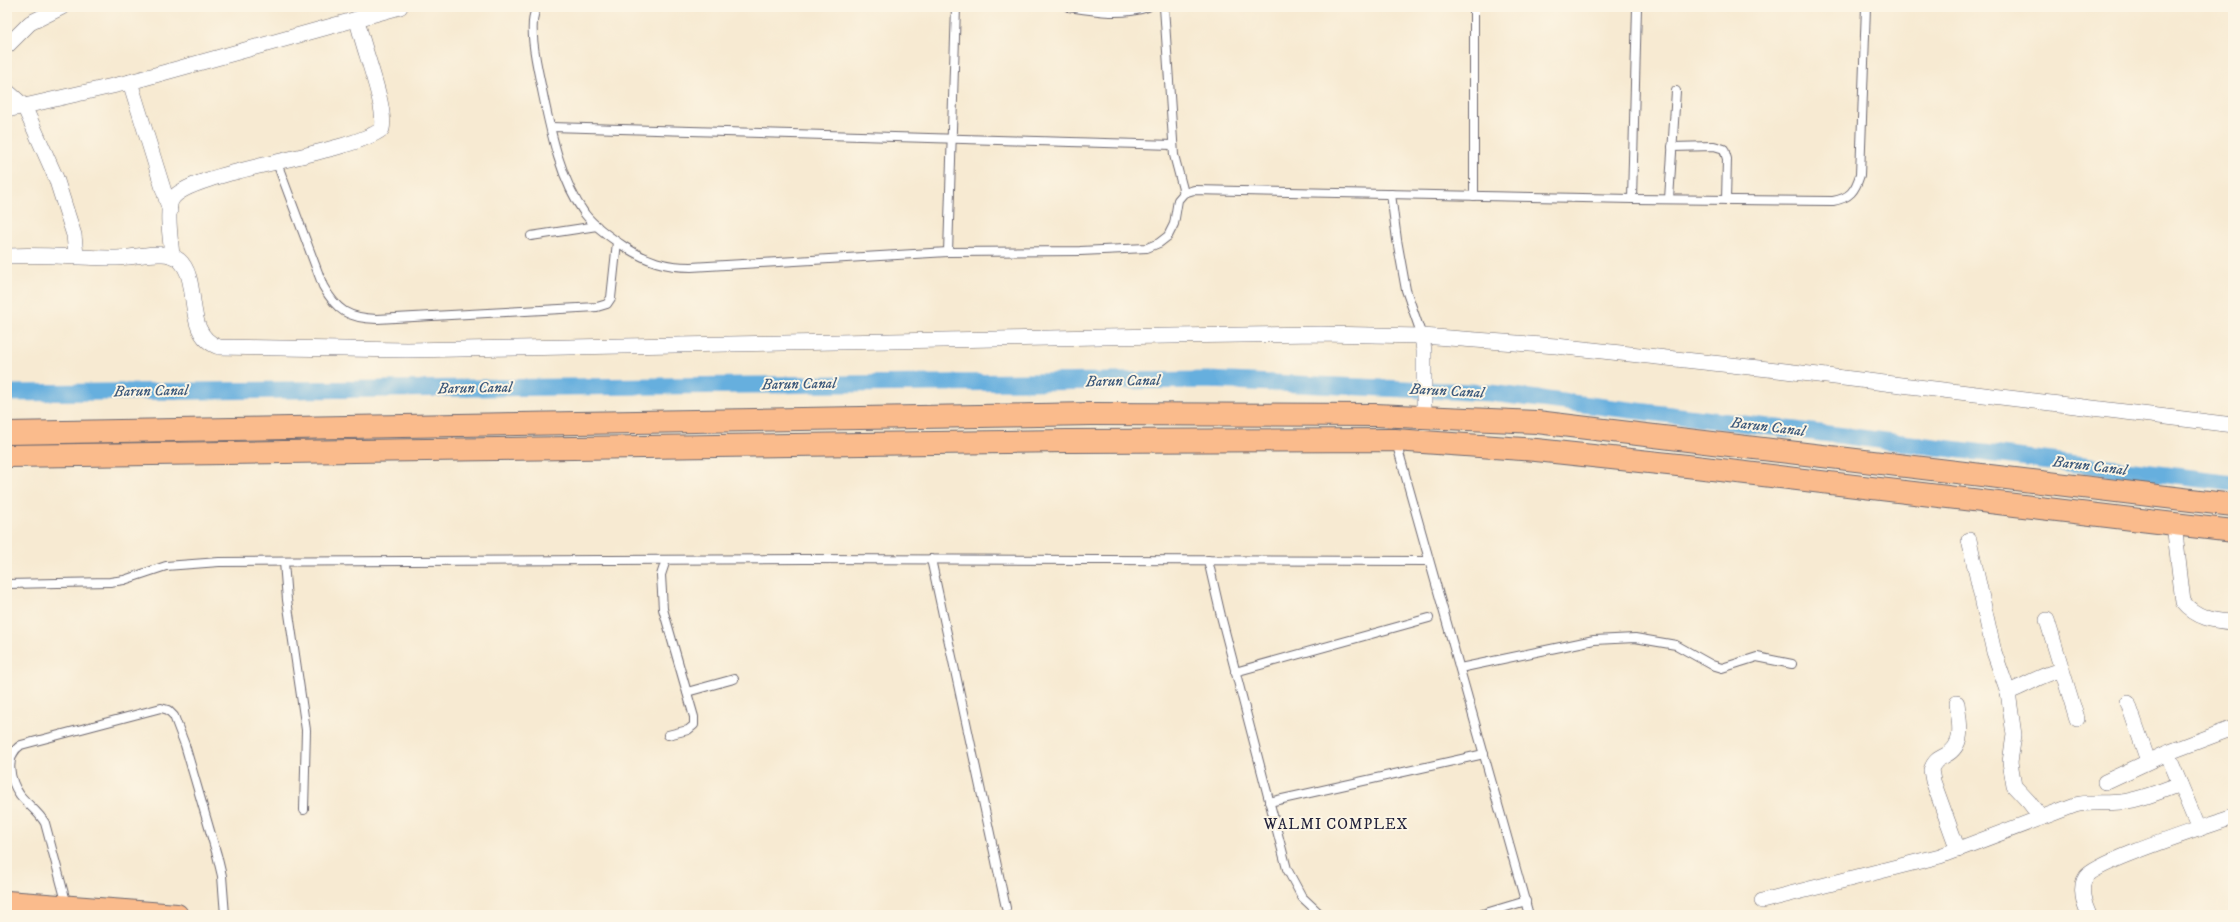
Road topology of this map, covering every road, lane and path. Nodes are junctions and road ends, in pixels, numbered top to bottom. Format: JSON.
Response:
{"nodes":[{"id":1,"x":62,"y":7,"type":"edge"},
{"id":2,"x":398,"y":7,"type":"edge"},
{"id":3,"x":537,"y":7,"type":"edge"},
{"id":4,"x":956,"y":7,"type":"edge"},
{"id":5,"x":1068,"y":7,"type":"edge"},
{"id":6,"x":1148,"y":7,"type":"edge"},
{"id":7,"x":1164,"y":7,"type":"edge"},
{"id":8,"x":1474,"y":7,"type":"edge"},
{"id":9,"x":1637,"y":7,"type":"edge"},
{"id":10,"x":1866,"y":7,"type":"edge"},
{"id":11,"x":357,"y":19,"type":"junction"},
{"id":12,"x":7,"y":46,"type":"edge"},
{"id":13,"x":130,"y":82,"type":"junction"},
{"id":14,"x":7,"y":91,"type":"edge"},
{"id":15,"x":1676,"y":91,"type":"dead end"},
{"id":16,"x":24,"y":106,"type":"junction"},
{"id":17,"x":7,"y":110,"type":"edge"},
{"id":18,"x":551,"y":127,"type":"junction"},
{"id":19,"x":951,"y":140,"type":"junction"},
{"id":20,"x":1173,"y":145,"type":"junction"},
{"id":21,"x":1672,"y":147,"type":"junction"},
{"id":22,"x":277,"y":163,"type":"junction"},
{"id":23,"x":1184,"y":193,"type":"junction"},
{"id":24,"x":1391,"y":194,"type":"junction"},
{"id":25,"x":1474,"y":196,"type":"junction"},
{"id":26,"x":1632,"y":199,"type":"junction"},
{"id":27,"x":1669,"y":199,"type":"junction"},
{"id":28,"x":1726,"y":200,"type":"junction"},
{"id":29,"x":170,"y":212,"type":"junction"},
{"id":30,"x":596,"y":226,"type":"junction"},
{"id":31,"x":531,"y":236,"type":"dead end"},
{"id":32,"x":617,"y":242,"type":"junction"},
{"id":33,"x":948,"y":252,"type":"junction"},
{"id":34,"x":7,"y":256,"type":"edge"},
{"id":35,"x":76,"y":256,"type":"junction"},
{"id":36,"x":172,"y":256,"type":"junction"},
{"id":37,"x":1423,"y":344,"type":"junction"},
{"id":38,"x":1423,"y":408,"type":"junction"},
{"id":39,"x":2233,"y":425,"type":"edge"},
{"id":40,"x":7,"y":433,"type":"edge"},
{"id":41,"x":1395,"y":440,"type":"junction"},
{"id":42,"x":7,"y":456,"type":"edge"},
{"id":43,"x":2233,"y":505,"type":"edge"},
{"id":44,"x":2174,"y":524,"type":"junction"},
{"id":45,"x":2233,"y":531,"type":"edge"},
{"id":46,"x":1969,"y":540,"type":"dead end"},
{"id":47,"x":931,"y":559,"type":"junction"},
{"id":48,"x":666,"y":560,"type":"junction"},
{"id":49,"x":1208,"y":560,"type":"junction"},
{"id":50,"x":1429,"y":561,"type":"junction"},
{"id":51,"x":284,"y":562,"type":"junction"},
{"id":52,"x":7,"y":584,"type":"edge"},
{"id":53,"x":1430,"y":618,"type":"dead end"},
{"id":54,"x":2047,"y":620,"type":"dead end"},
{"id":55,"x":2233,"y":622,"type":"edge"},
{"id":56,"x":1792,"y":664,"type":"dead end"},
{"id":57,"x":1460,"y":668,"type":"junction"},
{"id":58,"x":2062,"y":670,"type":"junction"},
{"id":59,"x":1235,"y":672,"type":"junction"},
{"id":60,"x":734,"y":678,"type":"dead end"},
{"id":61,"x":687,"y":692,"type":"junction"},
{"id":62,"x":2008,"y":692,"type":"junction"},
{"id":63,"x":1957,"y":703,"type":"dead end"},
{"id":64,"x":2128,"y":703,"type":"dead end"},
{"id":65,"x":2078,"y":719,"type":"dead end"},
{"id":66,"x":2233,"y":728,"type":"edge"},
{"id":67,"x":668,"y":735,"type":"dead end"},
{"id":68,"x":2166,"y":753,"type":"junction"},
{"id":69,"x":1484,"y":754,"type":"junction"},
{"id":70,"x":2148,"y":761,"type":"junction"},
{"id":71,"x":2106,"y":782,"type":"dead end"},
{"id":72,"x":2180,"y":784,"type":"junction"},
{"id":73,"x":1269,"y":802,"type":"junction"},
{"id":74,"x":304,"y":810,"type":"dead end"},
{"id":75,"x":2233,"y":817,"type":"edge"},
{"id":76,"x":2041,"y":818,"type":"junction"},
{"id":77,"x":2199,"y":829,"type":"junction"},
{"id":78,"x":1958,"y":850,"type":"junction"},
{"id":79,"x":1526,"y":901,"type":"junction"},
{"id":80,"x":1762,"y":901,"type":"dead end"},
{"id":81,"x":7,"y":902,"type":"edge"},
{"id":82,"x":68,"y":907,"type":"junction"},
{"id":83,"x":1006,"y":908,"type":"dead end"},
{"id":84,"x":177,"y":915,"type":"edge"},
{"id":85,"x":225,"y":915,"type":"edge"},
{"id":86,"x":1321,"y":915,"type":"edge"},
{"id":87,"x":1479,"y":915,"type":"edge"},
{"id":88,"x":1529,"y":915,"type":"edge"},
{"id":89,"x":2089,"y":915,"type":"edge"}],
"edges":[{"from":1,"to":12,"type":"street"},
{"from":2,"to":11,"type":"street"},
{"from":3,"to":18,"type":"lane"},
{"from":4,"to":19,"type":"lane"},
{"from":5,"to":6,"type":"lane"},
{"from":7,"to":20,"type":"lane"},
{"from":8,"to":25,"type":"lane"},
{"from":9,"to":26,"type":"lane"},
{"from":10,"to":28,"type":"lane"},
{"from":11,"to":13,"type":"street"},
{"from":11,"to":22,"type":"street"},
{"from":13,"to":16,"type":"street"},
{"from":13,"to":29,"type":"street"},
{"from":14,"to":16,"type":"street"},
{"from":15,"to":21,"type":"lane"},
{"from":16,"to":17,"type":"street"},
{"from":16,"to":35,"type":"street"},
{"from":18,"to":19,"type":"lane"},
{"from":18,"to":30,"type":"lane"},
{"from":19,"to":20,"type":"lane"},
{"from":19,"to":33,"type":"lane"},
{"from":20,"to":23,"type":"lane"},
{"from":21,"to":27,"type":"lane"},
{"from":21,"to":28,"type":"lane"},
{"from":22,"to":29,"type":"street"},
{"from":22,"to":32,"type":"lane"},
{"from":23,"to":24,"type":"lane"},
{"from":23,"to":33,"type":"lane"},
{"from":24,"to":25,"type":"lane"},
{"from":24,"to":37,"type":"lane"},
{"from":25,"to":26,"type":"lane"},
{"from":26,"to":27,"type":"lane"},
{"from":27,"to":28,"type":"lane"},
{"from":29,"to":36,"type":"street"},
{"from":30,"to":31,"type":"lane"},
{"from":30,"to":32,"type":"lane"},
{"from":32,"to":33,"type":"lane"},
{"from":34,"to":35,"type":"street"},
{"from":35,"to":36,"type":"street"},
{"from":36,"to":37,"type":"street"},
{"from":37,"to":38,"type":"street"},
{"from":37,"to":39,"type":"street"},
{"from":38,"to":40,"type":"highway"},
{"from":38,"to":43,"type":"highway"},
{"from":41,"to":42,"type":"highway"},
{"from":41,"to":44,"type":"highway"},
{"from":41,"to":50,"type":"lane"},
{"from":44,"to":45,"type":"highway"},
{"from":44,"to":55,"type":"street"},
{"from":46,"to":62,"type":"street"},
{"from":47,"to":48,"type":"lane"},
{"from":47,"to":49,"type":"lane"},
{"from":47,"to":83,"type":"lane"},
{"from":48,"to":51,"type":"lane"},
{"from":48,"to":61,"type":"lane"},
{"from":49,"to":50,"type":"lane"},
{"from":49,"to":59,"type":"lane"},
{"from":50,"to":57,"type":"lane"},
{"from":51,"to":52,"type":"lane"},
{"from":51,"to":74,"type":"lane"},
{"from":53,"to":59,"type":"lane"},
{"from":54,"to":58,"type":"street"},
{"from":56,"to":57,"type":"lane"},
{"from":57,"to":69,"type":"lane"},
{"from":58,"to":62,"type":"street"},
{"from":58,"to":65,"type":"street"},
{"from":59,"to":73,"type":"lane"},
{"from":60,"to":61,"type":"lane"},
{"from":61,"to":67,"type":"lane"},
{"from":62,"to":76,"type":"street"},
{"from":63,"to":78,"type":"street"},
{"from":64,"to":70,"type":"street"},
{"from":66,"to":68,"type":"street"},
{"from":68,"to":70,"type":"street"},
{"from":68,"to":72,"type":"street"},
{"from":69,"to":73,"type":"lane"},
{"from":69,"to":79,"type":"lane"},
{"from":70,"to":71,"type":"street"},
{"from":72,"to":76,"type":"street"},
{"from":72,"to":77,"type":"street"},
{"from":73,"to":86,"type":"lane"},
{"from":75,"to":77,"type":"street"},
{"from":76,"to":78,"type":"street"},
{"from":77,"to":89,"type":"street"},
{"from":78,"to":80,"type":"street"},
{"from":79,"to":87,"type":"lane"},
{"from":79,"to":88,"type":"lane"},
{"from":81,"to":82,"type":"highway"},
{"from":82,"to":84,"type":"highway"},
{"from":82,"to":85,"type":"lane"}]}
